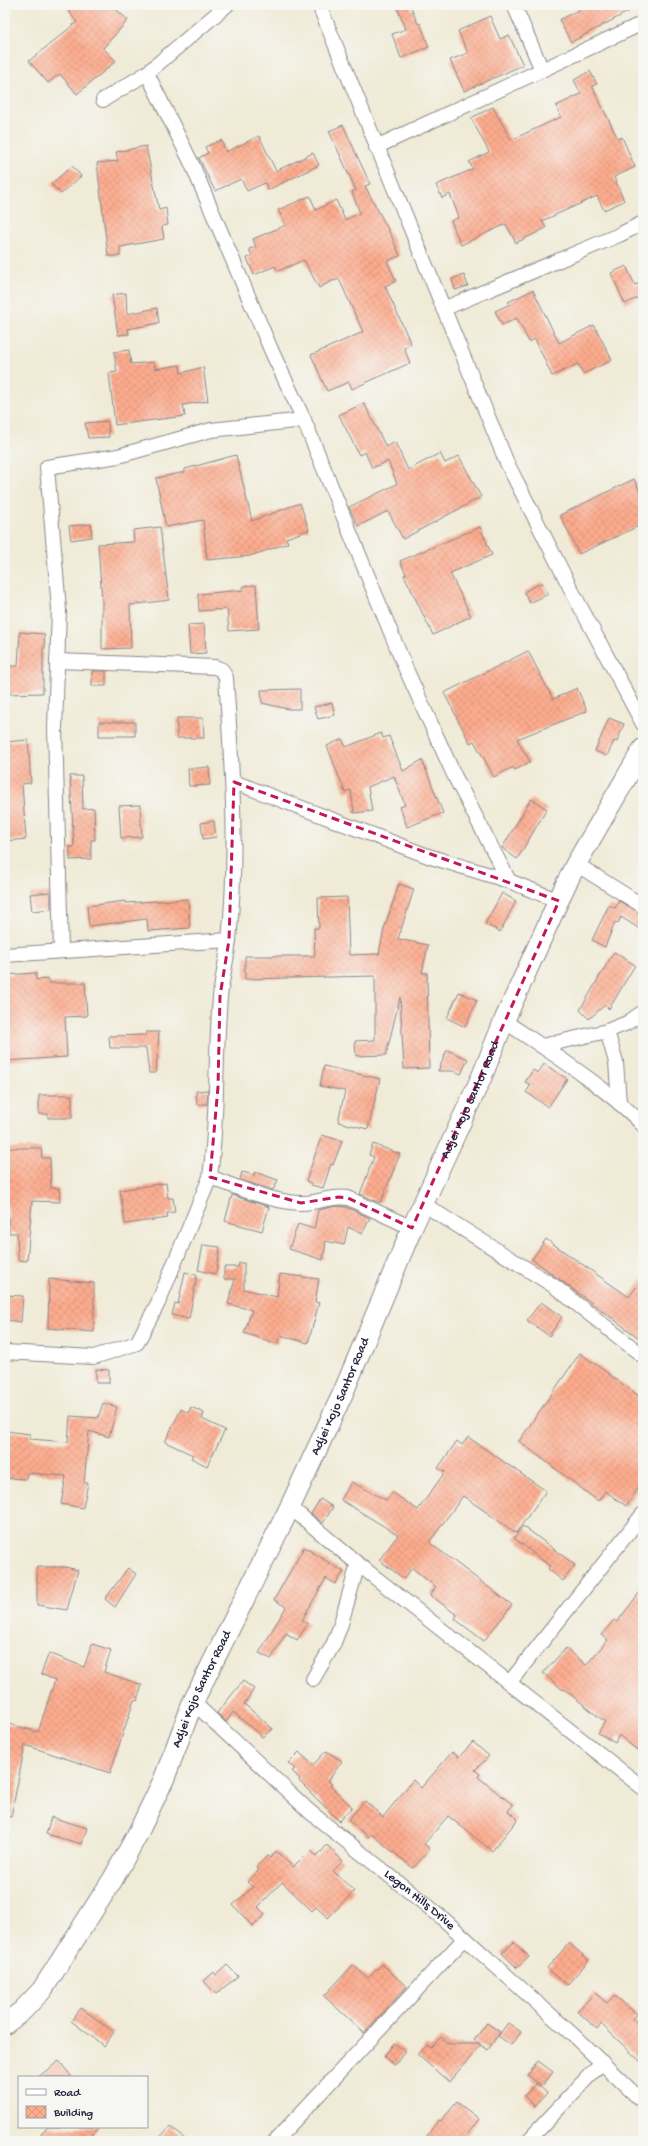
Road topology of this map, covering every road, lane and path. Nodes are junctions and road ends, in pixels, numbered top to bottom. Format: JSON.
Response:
{"nodes":[{"id":1,"x":227,"y":5,"type":"edge"},
{"id":2,"x":319,"y":5,"type":"edge"},
{"id":3,"x":514,"y":5,"type":"edge"},
{"id":4,"x":643,"y":23,"type":"edge"},
{"id":5,"x":542,"y":70,"type":"junction"},
{"id":6,"x":146,"y":72,"type":"junction"},
{"id":7,"x":103,"y":100,"type":"dead end"},
{"id":8,"x":376,"y":147,"type":"junction"},
{"id":9,"x":643,"y":223,"type":"edge"},
{"id":10,"x":443,"y":309,"type":"junction"},
{"id":11,"x":304,"y":420,"type":"junction"},
{"id":12,"x":58,"y":661,"type":"junction"},
{"id":13,"x":643,"y":724,"type":"edge"},
{"id":14,"x":643,"y":749,"type":"edge"},
{"id":15,"x":234,"y":782,"type":"junction"},
{"id":16,"x":576,"y":864,"type":"junction"},
{"id":17,"x":508,"y":881,"type":"junction"},
{"id":18,"x":559,"y":901,"type":"junction"},
{"id":19,"x":643,"y":906,"type":"edge"},
{"id":20,"x":229,"y":940,"type":"junction"},
{"id":21,"x":61,"y":950,"type":"junction"},
{"id":22,"x":5,"y":955,"type":"edge"},
{"id":23,"x":643,"y":1012,"type":"edge"},
{"id":24,"x":504,"y":1021,"type":"junction"},
{"id":25,"x":607,"y":1031,"type":"junction"},
{"id":26,"x":542,"y":1046,"type":"junction"},
{"id":27,"x":619,"y":1103,"type":"junction"},
{"id":28,"x":643,"y":1125,"type":"edge"},
{"id":29,"x":210,"y":1177,"type":"junction"},
{"id":30,"x":423,"y":1204,"type":"junction"},
{"id":31,"x":412,"y":1228,"type":"junction"},
{"id":32,"x":5,"y":1352,"type":"edge"},
{"id":33,"x":643,"y":1356,"type":"edge"},
{"id":34,"x":290,"y":1507,"type":"junction"},
{"id":35,"x":643,"y":1514,"type":"edge"},
{"id":36,"x":358,"y":1564,"type":"junction"},
{"id":37,"x":313,"y":1679,"type":"dead end"},
{"id":38,"x":510,"y":1682,"type":"junction"},
{"id":39,"x":193,"y":1702,"type":"junction"},
{"id":40,"x":643,"y":1788,"type":"edge"},
{"id":41,"x":465,"y":1938,"type":"junction"},
{"id":42,"x":5,"y":2024,"type":"edge"},
{"id":43,"x":602,"y":2062,"type":"junction"},
{"id":44,"x":643,"y":2102,"type":"edge"},
{"id":45,"x":275,"y":2141,"type":"edge"},
{"id":46,"x":528,"y":2141,"type":"edge"}],
"edges":[{"from":1,"to":6,"type":"street"},
{"from":2,"to":8,"type":"street"},
{"from":3,"to":5,"type":"street"},
{"from":4,"to":5,"type":"street"},
{"from":5,"to":8,"type":"street"},
{"from":6,"to":7,"type":"street"},
{"from":6,"to":11,"type":"street"},
{"from":8,"to":10,"type":"street"},
{"from":9,"to":10,"type":"street"},
{"from":10,"to":13,"type":"street"},
{"from":11,"to":12,"type":"street"},
{"from":11,"to":17,"type":"street"},
{"from":12,"to":15,"type":"street"},
{"from":12,"to":21,"type":"street"},
{"from":14,"to":16,"type":"street","name":"Adjei Kojo Santor Road"},
{"from":15,"to":17,"type":"street"},
{"from":15,"to":20,"type":"street"},
{"from":16,"to":18,"type":"street","name":"Adjei Kojo Santor Road"},
{"from":16,"to":19,"type":"street"},
{"from":17,"to":18,"type":"street"},
{"from":18,"to":24,"type":"street","name":"Adjei Kojo Santor Road"},
{"from":20,"to":21,"type":"street"},
{"from":20,"to":29,"type":"street"},
{"from":21,"to":22,"type":"street"},
{"from":23,"to":25,"type":"street"},
{"from":24,"to":26,"type":"street"},
{"from":24,"to":30,"type":"street","name":"Adjei Kojo Santor Road"},
{"from":25,"to":26,"type":"street"},
{"from":25,"to":27,"type":"street"},
{"from":26,"to":27,"type":"street"},
{"from":27,"to":28,"type":"street"},
{"from":29,"to":31,"type":"street"},
{"from":29,"to":32,"type":"street"},
{"from":30,"to":31,"type":"street","name":"Adjei Kojo Santor Road"},
{"from":30,"to":33,"type":"street"},
{"from":31,"to":34,"type":"street","name":"Adjei Kojo Santor Road"},
{"from":34,"to":36,"type":"street"},
{"from":34,"to":39,"type":"street","name":"Adjei Kojo Santor Road"},
{"from":35,"to":38,"type":"street"},
{"from":36,"to":37,"type":"street"},
{"from":36,"to":38,"type":"street"},
{"from":38,"to":40,"type":"street"},
{"from":39,"to":41,"type":"street","name":"Legon Hills Drive"},
{"from":39,"to":42,"type":"street","name":"Adjei Kojo Santor Road"},
{"from":41,"to":43,"type":"street","name":"Legon Hills Drive"},
{"from":41,"to":45,"type":"street"},
{"from":43,"to":44,"type":"street","name":"Legon Hills Drive"},
{"from":43,"to":46,"type":"street"}]}
